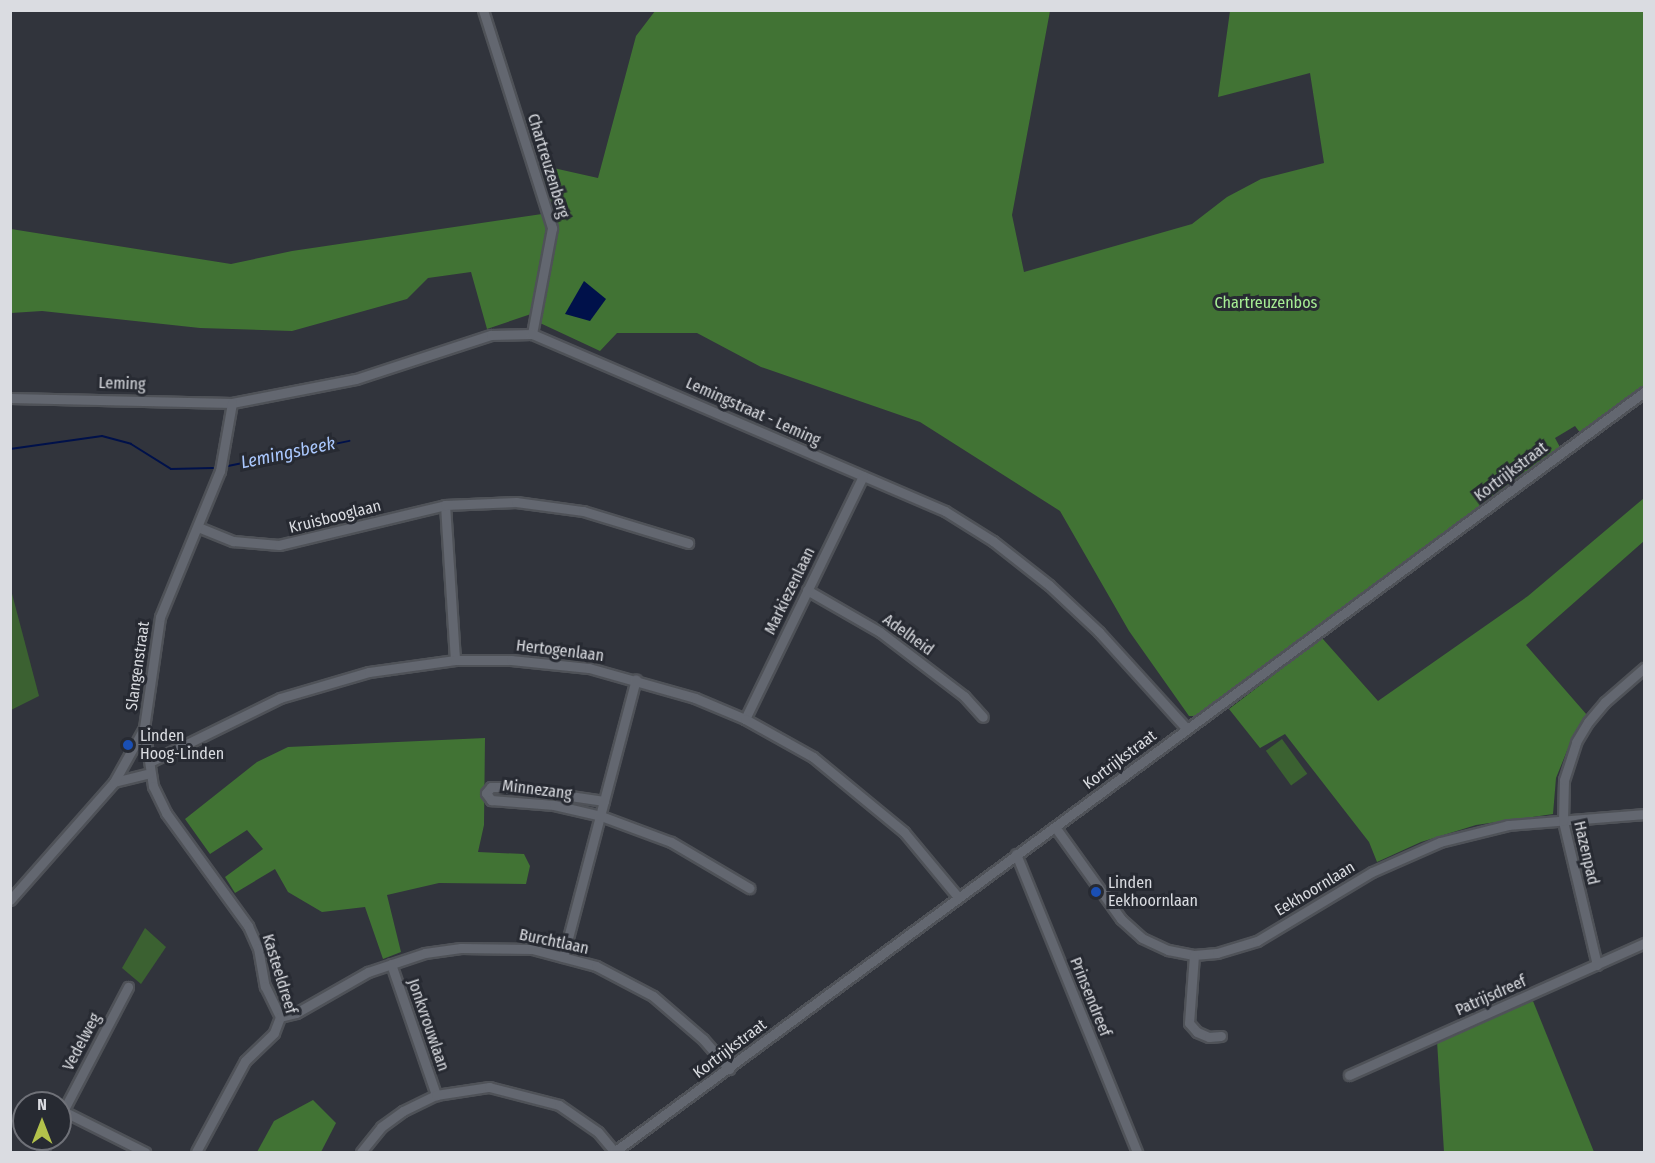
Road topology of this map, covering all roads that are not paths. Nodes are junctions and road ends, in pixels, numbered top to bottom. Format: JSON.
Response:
{"nodes":[{"id":1,"x":483,"y":10,"type":"edge"},
{"id":2,"x":532,"y":334,"type":"junction"},
{"id":3,"x":1644,"y":392,"type":"edge"},
{"id":4,"x":10,"y":398,"type":"edge"},
{"id":5,"x":232,"y":403,"type":"junction"},
{"id":6,"x":862,"y":476,"type":"junction"},
{"id":7,"x":445,"y":505,"type":"junction"},
{"id":8,"x":198,"y":527,"type":"junction"},
{"id":9,"x":688,"y":543,"type":"dead end"},
{"id":10,"x":807,"y":590,"type":"junction"},
{"id":11,"x":455,"y":660,"type":"junction"},
{"id":12,"x":1644,"y":668,"type":"edge"},
{"id":13,"x":636,"y":679,"type":"junction"},
{"id":14,"x":983,"y":717,"type":"dead end"},
{"id":15,"x":745,"y":719,"type":"junction"},
{"id":16,"x":144,"y":728,"type":"junction"},
{"id":17,"x":1187,"y":729,"type":"junction"},
{"id":18,"x":150,"y":762,"type":"junction"},
{"id":19,"x":149,"y":773,"type":"junction"},
{"id":20,"x":114,"y":782,"type":"junction"},
{"id":21,"x":604,"y":801,"type":"junction"},
{"id":22,"x":1644,"y":814,"type":"edge"},
{"id":23,"x":601,"y":816,"type":"junction"},
{"id":24,"x":1563,"y":820,"type":"junction"},
{"id":25,"x":1055,"y":827,"type":"junction"},
{"id":26,"x":1016,"y":854,"type":"junction"},
{"id":27,"x":749,"y":888,"type":"dead end"},
{"id":28,"x":958,"y":897,"type":"junction"},
{"id":29,"x":10,"y":900,"type":"edge"},
{"id":30,"x":1644,"y":943,"type":"edge"},
{"id":31,"x":1194,"y":955,"type":"junction"},
{"id":32,"x":563,"y":957,"type":"junction"},
{"id":33,"x":391,"y":963,"type":"junction"},
{"id":34,"x":1597,"y":964,"type":"junction"},
{"id":35,"x":128,"y":987,"type":"dead end"},
{"id":36,"x":280,"y":1017,"type":"junction"},
{"id":37,"x":1221,"y":1036,"type":"dead end"},
{"id":38,"x":729,"y":1069,"type":"junction"},
{"id":39,"x":1349,"y":1075,"type":"dead end"},
{"id":40,"x":72,"y":1095,"type":"edge"},
{"id":41,"x":436,"y":1095,"type":"junction"},
{"id":42,"x":72,"y":1119,"type":"edge"},
{"id":43,"x":146,"y":1152,"type":"edge"},
{"id":44,"x":196,"y":1152,"type":"edge"},
{"id":45,"x":361,"y":1152,"type":"edge"},
{"id":46,"x":614,"y":1152,"type":"edge"},
{"id":47,"x":1137,"y":1152,"type":"edge"}],
"edges":[{"from":1,"to":2,"type":"street","name":"Chartreuzenberg"},
{"from":2,"to":5,"type":"street","name":"Lemingstraat - Leming"},
{"from":2,"to":6,"type":"street","name":"Lemingstraat - Leming"},
{"from":3,"to":17,"type":"street","name":"Kortrijkstraat"},
{"from":4,"to":5,"type":"street","name":"Leming"},
{"from":5,"to":8,"type":"street","name":"Slangenstraat"},
{"from":6,"to":10,"type":"street","name":"Markiezenlaan"},
{"from":6,"to":17,"type":"street","name":"Lemingstraat - Leming"},
{"from":7,"to":8,"type":"street","name":"Kruisbooglaan"},
{"from":7,"to":9,"type":"street","name":"Kruisbooglaan"},
{"from":7,"to":11,"type":"street"},
{"from":8,"to":16,"type":"street","name":"Slangenstraat"},
{"from":10,"to":14,"type":"street","name":"Adelheid"},
{"from":10,"to":15,"type":"street","name":"Markiezenlaan"},
{"from":11,"to":13,"type":"street","name":"Hertogenlaan"},
{"from":11,"to":18,"type":"street","name":"Hertogenlaan"},
{"from":12,"to":24,"type":"street","name":"Hazenpad"},
{"from":13,"to":15,"type":"street","name":"Hertogenlaan"},
{"from":13,"to":21,"type":"street"},
{"from":15,"to":28,"type":"street","name":"Hertogenlaan"},
{"from":16,"to":18,"type":"street"},
{"from":16,"to":20,"type":"street","name":"Slangenstraat"},
{"from":17,"to":25,"type":"street","name":"Kortrijkstraat"},
{"from":18,"to":19,"type":"street"},
{"from":19,"to":20,"type":"street"},
{"from":19,"to":36,"type":"street","name":"Kasteeldreef"},
{"from":20,"to":29,"type":"street","name":"Slangenstraat"},
{"from":21,"to":23,"type":"street"},
{"from":21,"to":23,"type":"street","name":"Minnezang"},
{"from":22,"to":24,"type":"street","name":"Eekhoornlaan"},
{"from":23,"to":27,"type":"street","name":"Minnezang"},
{"from":23,"to":32,"type":"street"},
{"from":24,"to":31,"type":"street","name":"Eekhoornlaan"},
{"from":24,"to":34,"type":"street","name":"Hazenpad"},
{"from":25,"to":26,"type":"street","name":"Kortrijkstraat"},
{"from":25,"to":31,"type":"street","name":"Eekhoornlaan"},
{"from":26,"to":28,"type":"street","name":"Kortrijkstraat"},
{"from":26,"to":47,"type":"street","name":"Prinsendreef"},
{"from":28,"to":38,"type":"street","name":"Kortrijkstraat"},
{"from":30,"to":34,"type":"street","name":"Patrijsdreef"},
{"from":31,"to":37,"type":"street"},
{"from":32,"to":33,"type":"street","name":"Burchtlaan"},
{"from":32,"to":38,"type":"street","name":"Burchtlaan"},
{"from":33,"to":36,"type":"street","name":"Burchtlaan"},
{"from":33,"to":41,"type":"street","name":"Jonkvrouwlaan"},
{"from":34,"to":39,"type":"street","name":"Patrijsdreef"},
{"from":35,"to":40,"type":"street","name":"Vedelweg"},
{"from":36,"to":44,"type":"street","name":"Kasteeldreef"},
{"from":38,"to":46,"type":"street","name":"Kortrijkstraat"},
{"from":41,"to":45,"type":"street"},
{"from":41,"to":46,"type":"street"},
{"from":42,"to":43,"type":"street","name":"Vedelweg"}]}
